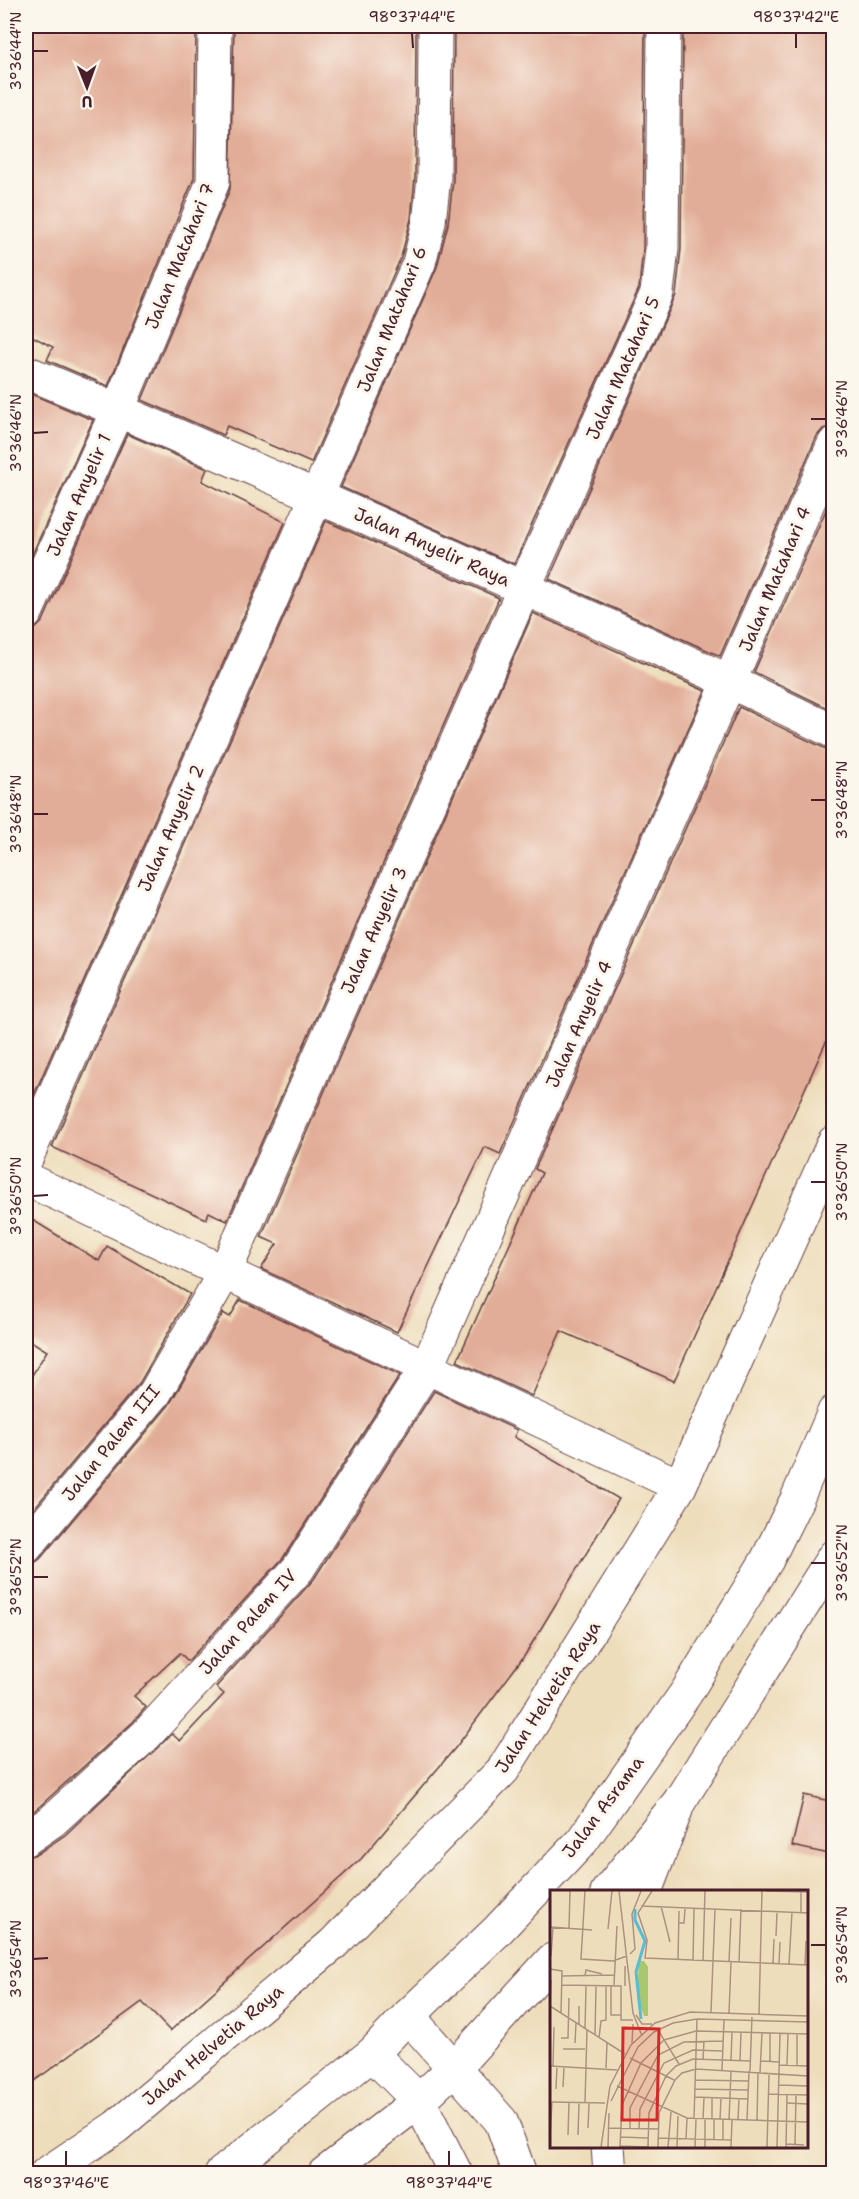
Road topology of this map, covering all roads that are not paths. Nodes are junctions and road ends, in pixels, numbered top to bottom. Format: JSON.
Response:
{"nodes":[{"id":1,"x":215,"y":26,"type":"edge"},
{"id":2,"x":435,"y":26,"type":"edge"},
{"id":3,"x":664,"y":26,"type":"edge"},
{"id":4,"x":26,"y":372,"type":"edge"},
{"id":5,"x":118,"y":409,"type":"junction"},
{"id":6,"x":834,"y":444,"type":"edge"},
{"id":7,"x":318,"y":497,"type":"junction"},
{"id":8,"x":524,"y":588,"type":"junction"},
{"id":9,"x":26,"y":613,"type":"edge"},
{"id":10,"x":730,"y":681,"type":"junction"},
{"id":11,"x":834,"y":732,"type":"edge"},
{"id":12,"x":834,"y":1142,"type":"edge"},
{"id":13,"x":26,"y":1159,"type":"edge"},
{"id":14,"x":26,"y":1179,"type":"edge"},
{"id":15,"x":225,"y":1272,"type":"junction"},
{"id":16,"x":426,"y":1367,"type":"junction"},
{"id":17,"x":834,"y":1412,"type":"edge"},
{"id":18,"x":680,"y":1486,"type":"junction"},
{"id":19,"x":26,"y":1547,"type":"edge"},
{"id":20,"x":834,"y":1556,"type":"edge"},
{"id":21,"x":679,"y":1802,"type":"junction"},
{"id":22,"x":26,"y":1839,"type":"edge"},
{"id":23,"x":609,"y":1890,"type":"edge"},
{"id":24,"x":646,"y":1890,"type":"edge"},
{"id":25,"x":550,"y":1962,"type":"edge"},
{"id":26,"x":408,"y":2016,"type":"junction"},
{"id":27,"x":372,"y":2054,"type":"junction"},
{"id":28,"x":455,"y":2067,"type":"junction"},
{"id":29,"x":419,"y":2101,"type":"junction"},
{"id":30,"x":608,"y":2148,"type":"edge"},
{"id":31,"x":46,"y":2174,"type":"edge"},
{"id":32,"x":221,"y":2174,"type":"edge"},
{"id":33,"x":324,"y":2174,"type":"edge"},
{"id":34,"x":456,"y":2174,"type":"edge"},
{"id":35,"x":520,"y":2174,"type":"edge"},
{"id":36,"x":610,"y":2174,"type":"edge"}],
"edges":[{"from":1,"to":5,"type":"main road","name":"Jalan Matahari 7"},
{"from":2,"to":7,"type":"main road","name":"Jalan Matahari 6"},
{"from":3,"to":8,"type":"main road","name":"Jalan Matahari 5"},
{"from":4,"to":5,"type":"main road","name":"Jalan Anyelir Raya"},
{"from":5,"to":7,"type":"main road","name":"Jalan Anyelir Raya"},
{"from":5,"to":9,"type":"main road","name":"Jalan Anyelir 1"},
{"from":6,"to":10,"type":"main road","name":"Jalan Matahari 4"},
{"from":7,"to":8,"type":"main road","name":"Jalan Anyelir Raya"},
{"from":7,"to":13,"type":"main road","name":"Jalan Anyelir 2"},
{"from":8,"to":10,"type":"main road","name":"Jalan Anyelir Raya"},
{"from":8,"to":15,"type":"main road","name":"Jalan Anyelir 3"},
{"from":10,"to":11,"type":"main road","name":"Jalan Anyelir Raya"},
{"from":10,"to":16,"type":"main road","name":"Jalan Anyelir 4"},
{"from":12,"to":18,"type":"main road","name":"Jalan Helvetia Raya"},
{"from":14,"to":15,"type":"main road"},
{"from":15,"to":16,"type":"main road"},
{"from":15,"to":19,"type":"main road","name":"Jalan Palem III"},
{"from":16,"to":18,"type":"main road"},
{"from":16,"to":22,"type":"main road","name":"Jalan Palem IV"},
{"from":17,"to":26,"type":"main road","name":"Jalan Asrama"},
{"from":18,"to":31,"type":"main road","name":"Jalan Helvetia Raya"},
{"from":20,"to":21,"type":"main road"},
{"from":21,"to":23,"type":"main road"},
{"from":21,"to":24,"type":"main road"},
{"from":25,"to":28,"type":"main road"},
{"from":26,"to":27,"type":"main road","name":"Jalan Asrama"},
{"from":26,"to":28,"type":"main road"},
{"from":27,"to":29,"type":"main road"},
{"from":27,"to":32,"type":"main road","name":"Jalan Asrama"},
{"from":28,"to":29,"type":"main road"},
{"from":28,"to":35,"type":"main road"},
{"from":29,"to":33,"type":"main road"},
{"from":29,"to":34,"type":"main road"},
{"from":30,"to":36,"type":"main road"}]}
